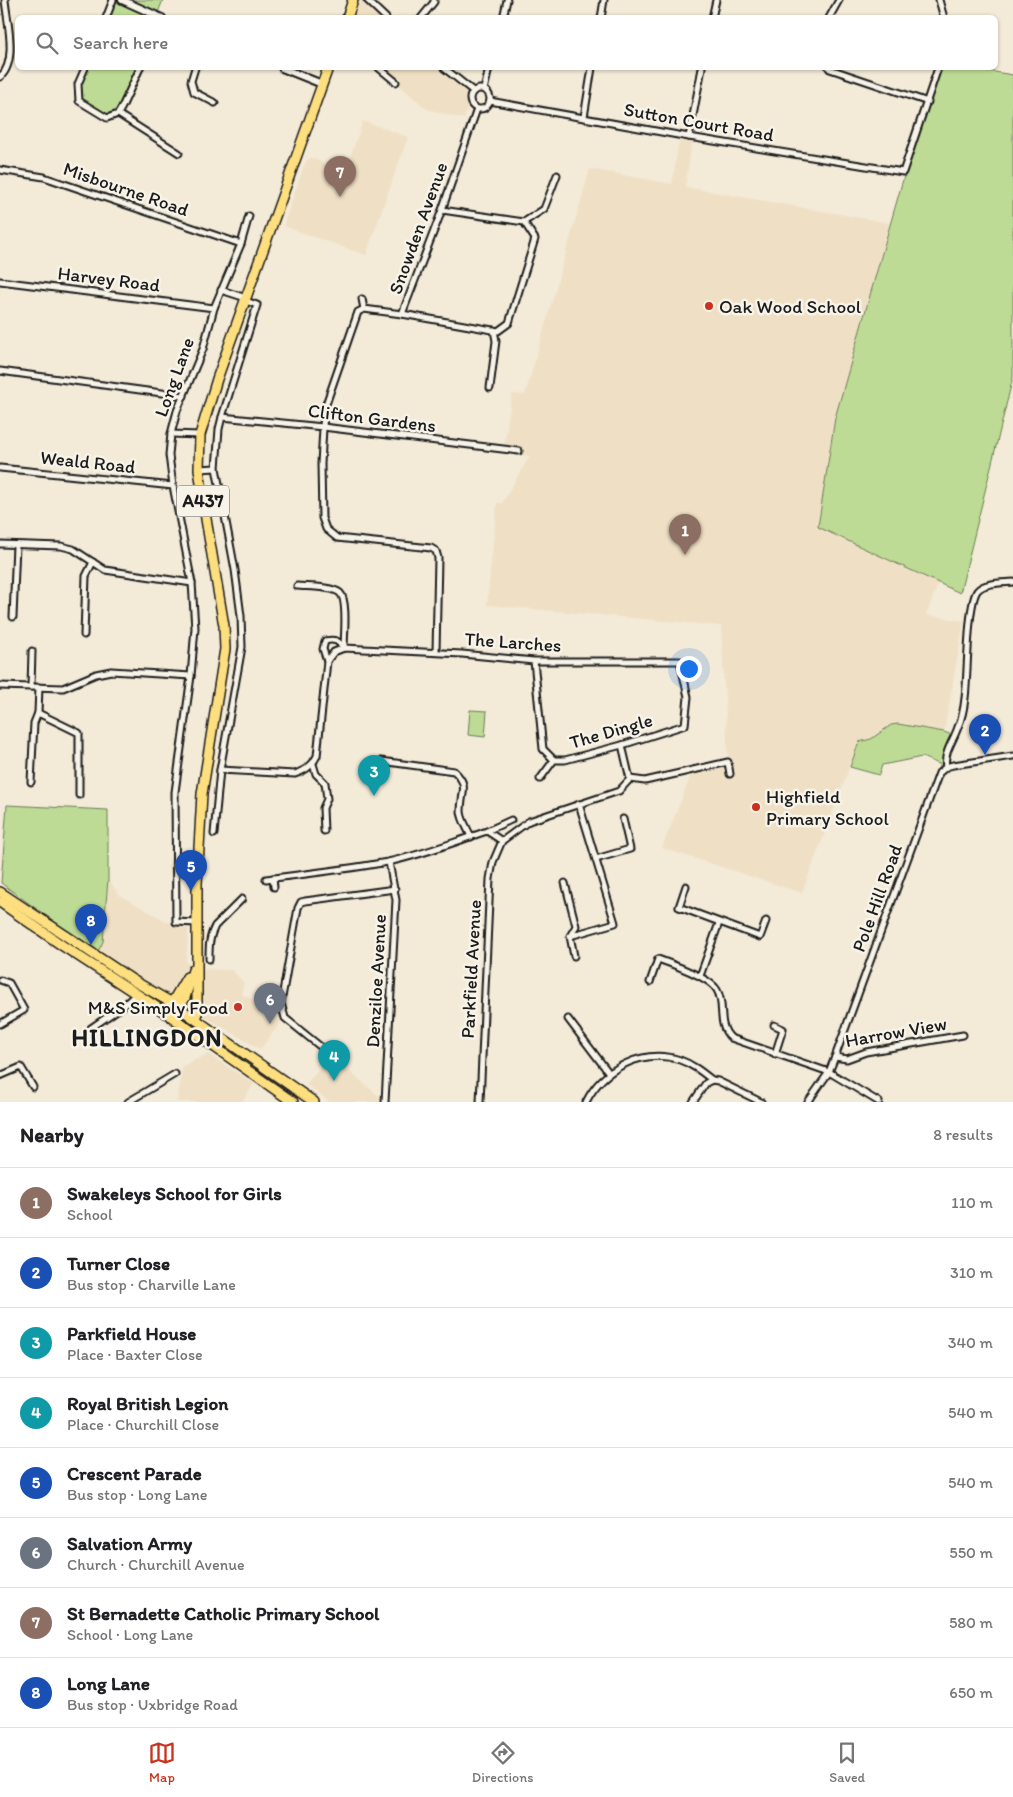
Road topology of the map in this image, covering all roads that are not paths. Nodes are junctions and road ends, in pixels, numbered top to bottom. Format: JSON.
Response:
{"nodes":[{"id":1,"x":5,"y":0,"type":"edge"},
{"id":2,"x":113,"y":0,"type":"edge"},
{"id":3,"x":122,"y":0,"type":"edge"},
{"id":4,"x":353,"y":0,"type":"edge"},
{"id":5,"x":367,"y":0,"type":"edge"},
{"id":6,"x":434,"y":0,"type":"edge"},
{"id":7,"x":507,"y":0,"type":"edge"},
{"id":8,"x":604,"y":0,"type":"edge"},
{"id":9,"x":716,"y":0,"type":"edge"},
{"id":10,"x":839,"y":0,"type":"edge"},
{"id":11,"x":939,"y":0,"type":"edge"},
{"id":12,"x":107,"y":15,"type":"edge"},
{"id":13,"x":157,"y":15,"type":"edge"},
{"id":14,"x":348,"y":15,"type":"edge"},
{"id":15,"x":383,"y":15,"type":"edge"},
{"id":16,"x":423,"y":15,"type":"edge"},
{"id":17,"x":504,"y":15,"type":"edge"},
{"id":18,"x":602,"y":15,"type":"edge"},
{"id":19,"x":713,"y":15,"type":"edge"},
{"id":20,"x":831,"y":15,"type":"edge"},
{"id":21,"x":943,"y":15,"type":"edge"},
{"id":22,"x":84,"y":70,"type":"edge"},
{"id":23,"x":139,"y":70,"type":"edge"},
{"id":24,"x":194,"y":70,"type":"edge"},
{"id":25,"x":287,"y":70,"type":"edge"},
{"id":26,"x":327,"y":70,"type":"edge"},
{"id":27,"x":381,"y":70,"type":"edge"},
{"id":28,"x":446,"y":70,"type":"edge"},
{"id":29,"x":489,"y":70,"type":"edge"},
{"id":30,"x":592,"y":70,"type":"edge"},
{"id":31,"x":702,"y":70,"type":"edge"},
{"id":32,"x":833,"y":70,"type":"edge"},
{"id":33,"x":937,"y":70,"type":"edge"},
{"id":34,"x":0,"y":77,"type":"edge"},
{"id":35,"x":396,"y":82,"type":"dead end"},
{"id":36,"x":322,"y":84,"type":"junction"},
{"id":37,"x":484,"y":90,"type":"junction"},
{"id":38,"x":473,"y":92,"type":"junction"},
{"id":39,"x":490,"y":100,"type":"junction"},
{"id":40,"x":928,"y":102,"type":"junction"},
{"id":41,"x":215,"y":103,"type":"dead end"},
{"id":42,"x":477,"y":109,"type":"junction"},
{"id":43,"x":118,"y":114,"type":"junction"},
{"id":44,"x":584,"y":117,"type":"junction"},
{"id":45,"x":689,"y":137,"type":"junction"},
{"id":46,"x":179,"y":153,"type":"dead end"},
{"id":47,"x":0,"y":170,"type":"edge"},
{"id":48,"x":557,"y":176,"type":"dead end"},
{"id":49,"x":442,"y":210,"type":"junction"},
{"id":50,"x":249,"y":216,"type":"dead end"},
{"id":51,"x":524,"y":222,"type":"junction"},
{"id":52,"x":241,"y":244,"type":"junction"},
{"id":53,"x":0,"y":280,"type":"edge"},
{"id":54,"x":221,"y":290,"type":"junction"},
{"id":55,"x":362,"y":299,"type":"dead end"},
{"id":56,"x":246,"y":300,"type":"junction"},
{"id":57,"x":214,"y":308,"type":"junction"},
{"id":58,"x":364,"y":309,"type":"junction"},
{"id":59,"x":402,"y":314,"type":"junction"},
{"id":60,"x":494,"y":330,"type":"junction"},
{"id":61,"x":0,"y":372,"type":"edge"},
{"id":62,"x":490,"y":388,"type":"dead end"},
{"id":63,"x":184,"y":396,"type":"junction"},
{"id":64,"x":222,"y":417,"type":"junction"},
{"id":65,"x":323,"y":427,"type":"junction"},
{"id":66,"x":171,"y":434,"type":"junction"},
{"id":67,"x":200,"y":435,"type":"junction"},
{"id":68,"x":519,"y":451,"type":"dead end"},
{"id":69,"x":0,"y":468,"type":"edge"},
{"id":70,"x":216,"y":468,"type":"junction"},
{"id":71,"x":199,"y":469,"type":"junction"},
{"id":72,"x":173,"y":486,"type":"junction"},
{"id":73,"x":0,"y":544,"type":"edge"},
{"id":74,"x":16,"y":545,"type":"junction"},
{"id":75,"x":92,"y":562,"type":"junction"},
{"id":76,"x":1013,"y":582,"type":"edge"},
{"id":77,"x":192,"y":583,"type":"junction"},
{"id":78,"x":297,"y":586,"type":"dead end"},
{"id":79,"x":13,"y":617,"type":"dead end"},
{"id":80,"x":84,"y":635,"type":"dead end"},
{"id":81,"x":344,"y":648,"type":"junction"},
{"id":82,"x":32,"y":651,"type":"dead end"},
{"id":83,"x":436,"y":652,"type":"junction"},
{"id":84,"x":327,"y":661,"type":"junction"},
{"id":85,"x":534,"y":661,"type":"junction"},
{"id":86,"x":680,"y":661,"type":"joint"},
{"id":87,"x":191,"y":676,"type":"junction"},
{"id":88,"x":0,"y":686,"type":"edge"},
{"id":89,"x":31,"y":687,"type":"junction"},
{"id":90,"x":40,"y":687,"type":"junction"},
{"id":91,"x":38,"y":713,"type":"junction"},
{"id":92,"x":622,"y":745,"type":"junction"},
{"id":93,"x":1013,"y":756,"type":"edge"},
{"id":94,"x":554,"y":760,"type":"junction"},
{"id":95,"x":313,"y":764,"type":"junction"},
{"id":96,"x":946,"y":767,"type":"junction"},
{"id":97,"x":220,"y":770,"type":"junction"},
{"id":98,"x":368,"y":774,"type":"dead end"},
{"id":99,"x":730,"y":774,"type":"dead end"},
{"id":100,"x":540,"y":779,"type":"dead end"},
{"id":101,"x":630,"y":779,"type":"junction"},
{"id":102,"x":31,"y":782,"type":"dead end"},
{"id":103,"x":79,"y":795,"type":"dead end"},
{"id":104,"x":579,"y":804,"type":"junction"},
{"id":105,"x":623,"y":819,"type":"dead end"},
{"id":106,"x":511,"y":820,"type":"dead end"},
{"id":107,"x":324,"y":831,"type":"dead end"},
{"id":108,"x":487,"y":831,"type":"junction"},
{"id":109,"x":214,"y":834,"type":"dead end"},
{"id":110,"x":471,"y":836,"type":"junction"},
{"id":111,"x":502,"y":840,"type":"junction"},
{"id":112,"x":596,"y":859,"type":"junction"},
{"id":113,"x":389,"y":862,"type":"junction"},
{"id":114,"x":273,"y":878,"type":"junction"},
{"id":115,"x":266,"y":879,"type":"dead end"},
{"id":116,"x":564,"y":883,"type":"dead end"},
{"id":117,"x":686,"y":886,"type":"dead end"},
{"id":118,"x":274,"y":887,"type":"dead end"},
{"id":119,"x":395,"y":889,"type":"junction"},
{"id":120,"x":0,"y":892,"type":"edge"},
{"id":121,"x":242,"y":899,"type":"dead end"},
{"id":122,"x":0,"y":902,"type":"edge"},
{"id":123,"x":766,"y":920,"type":"dead end"},
{"id":124,"x":197,"y":923,"type":"junction"},
{"id":125,"x":719,"y":923,"type":"junction"},
{"id":126,"x":570,"y":936,"type":"junction"},
{"id":127,"x":209,"y":945,"type":"junction"},
{"id":128,"x":195,"y":952,"type":"junction"},
{"id":129,"x":574,"y":956,"type":"dead end"},
{"id":130,"x":210,"y":959,"type":"dead end"},
{"id":131,"x":700,"y":976,"type":"junction"},
{"id":132,"x":0,"y":980,"type":"edge"},
{"id":133,"x":650,"y":982,"type":"dead end"},
{"id":134,"x":136,"y":994,"type":"junction"},
{"id":135,"x":175,"y":1005,"type":"junction"},
{"id":136,"x":167,"y":1014,"type":"junction"},
{"id":137,"x":568,"y":1019,"type":"dead end"},
{"id":138,"x":197,"y":1020,"type":"junction"},
{"id":139,"x":0,"y":1024,"type":"edge"},
{"id":140,"x":774,"y":1025,"type":"dead end"},
{"id":141,"x":91,"y":1028,"type":"dead end"},
{"id":142,"x":963,"y":1036,"type":"dead end"},
{"id":143,"x":775,"y":1054,"type":"junction"},
{"id":144,"x":835,"y":1057,"type":"junction"},
{"id":145,"x":337,"y":1060,"type":"dead end"},
{"id":146,"x":829,"y":1072,"type":"junction"},
{"id":147,"x":608,"y":1073,"type":"junction"},
{"id":148,"x":175,"y":1074,"type":"dead end"},
{"id":149,"x":0,"y":1076,"type":"edge"},
{"id":150,"x":712,"y":1080,"type":"junction"},
{"id":151,"x":33,"y":1087,"type":"dead end"},
{"id":152,"x":138,"y":1096,"type":"junction"},
{"id":153,"x":287,"y":1100,"type":"edge"},
{"id":154,"x":128,"y":1102,"type":"edge"},
{"id":155,"x":142,"y":1102,"type":"edge"},
{"id":156,"x":314,"y":1102,"type":"edge"},
{"id":157,"x":385,"y":1102,"type":"edge"},
{"id":158,"x":480,"y":1102,"type":"edge"},
{"id":159,"x":586,"y":1102,"type":"edge"},
{"id":160,"x":693,"y":1102,"type":"edge"},
{"id":161,"x":761,"y":1102,"type":"edge"},
{"id":162,"x":808,"y":1102,"type":"edge"},
{"id":163,"x":879,"y":1102,"type":"edge"}],
"edges":[{"from":1,"to":34,"type":"street"},
{"from":2,"to":12,"type":"street"},
{"from":3,"to":13,"type":"street"},
{"from":4,"to":14,"type":"main road"},
{"from":5,"to":15,"type":"street"},
{"from":6,"to":16,"type":"street"},
{"from":7,"to":17,"type":"street"},
{"from":8,"to":18,"type":"street"},
{"from":9,"to":19,"type":"street"},
{"from":10,"to":20,"type":"street"},
{"from":11,"to":21,"type":"street"},
{"from":22,"to":43,"type":"street"},
{"from":23,"to":43,"type":"street"},
{"from":24,"to":41,"type":"street"},
{"from":25,"to":36,"type":"street"},
{"from":26,"to":36,"type":"main road","number":"A437"},
{"from":27,"to":35,"type":"street"},
{"from":28,"to":38,"type":"street"},
{"from":29,"to":37,"type":"street"},
{"from":30,"to":44,"type":"street"},
{"from":31,"to":45,"type":"street"},
{"from":32,"to":40,"type":"street"},
{"from":33,"to":40,"type":"street"},
{"from":36,"to":56,"type":"main road","number":"A437"},
{"from":37,"to":38,"type":"street"},
{"from":37,"to":39,"type":"street"},
{"from":38,"to":42,"type":"street"},
{"from":39,"to":42,"type":"street"},
{"from":39,"to":44,"type":"street","name":"Sutton Court Road"},
{"from":40,"to":45,"type":"street","name":"Sutton Court Road"},
{"from":42,"to":49,"type":"street","name":"Snowden Avenue"},
{"from":43,"to":46,"type":"street"},
{"from":44,"to":45,"type":"street","name":"Sutton Court Road"},
{"from":47,"to":52,"type":"street","name":"Misbourne Road"},
{"from":48,"to":51,"type":"street"},
{"from":49,"to":51,"type":"street"},
{"from":49,"to":59,"type":"street","name":"Snowden Avenue"},
{"from":50,"to":52,"type":"street","name":"Long Lane"},
{"from":51,"to":60,"type":"street"},
{"from":52,"to":54,"type":"street","name":"Long Lane"},
{"from":53,"to":57,"type":"street","name":"Harvey Road"},
{"from":54,"to":56,"type":"street"},
{"from":54,"to":57,"type":"street","name":"Long Lane"},
{"from":55,"to":58,"type":"street"},
{"from":56,"to":64,"type":"street"},
{"from":56,"to":67,"type":"main road","number":"A437"},
{"from":57,"to":63,"type":"street","name":"Long Lane"},
{"from":58,"to":59,"type":"street","name":"Snowden Avenue"},
{"from":58,"to":65,"type":"street","name":"Snowden Avenue"},
{"from":59,"to":60,"type":"street"},
{"from":60,"to":62,"type":"street"},
{"from":61,"to":63,"type":"street"},
{"from":63,"to":66,"type":"street","name":"Long Lane"},
{"from":64,"to":65,"type":"street","name":"Clifton Gardens"},
{"from":64,"to":70,"type":"street"},
{"from":65,"to":68,"type":"street","name":"Clifton Gardens"},
{"from":65,"to":83,"type":"street","name":"Snowden Avenue"},
{"from":66,"to":67,"type":"street"},
{"from":66,"to":72,"type":"street","name":"Long Lane"},
{"from":67,"to":71,"type":"main road","number":"A437"},
{"from":69,"to":72,"type":"street","name":"Weald Road"},
{"from":70,"to":71,"type":"street"},
{"from":70,"to":97,"type":"street"},
{"from":71,"to":124,"type":"main road","number":"A437"},
{"from":72,"to":77,"type":"street","name":"Long Lane"},
{"from":73,"to":74,"type":"street"},
{"from":74,"to":75,"type":"street"},
{"from":74,"to":79,"type":"street"},
{"from":75,"to":77,"type":"street"},
{"from":75,"to":80,"type":"street"},
{"from":76,"to":96,"type":"street","name":"Pole Hill Road"},
{"from":77,"to":87,"type":"street","name":"Long Lane"},
{"from":78,"to":81,"type":"street"},
{"from":81,"to":83,"type":"street","name":"The Larches"},
{"from":81,"to":84,"type":"street"},
{"from":81,"to":84,"type":"street","name":"The Larches"},
{"from":82,"to":89,"type":"street"},
{"from":83,"to":85,"type":"street","name":"The Larches"},
{"from":84,"to":95,"type":"street","name":"The Larches"},
{"from":85,"to":86,"type":"street","name":"The Larches"},
{"from":85,"to":94,"type":"street","name":"The Dingle"},
{"from":86,"to":92,"type":"street","name":"The Dingle"},
{"from":87,"to":90,"type":"street"},
{"from":87,"to":124,"type":"street","name":"Long Lane"},
{"from":88,"to":89,"type":"street"},
{"from":89,"to":90,"type":"street"},
{"from":90,"to":91,"type":"street"},
{"from":91,"to":102,"type":"street"},
{"from":91,"to":103,"type":"street"},
{"from":92,"to":94,"type":"street","name":"The Dingle"},
{"from":92,"to":101,"type":"street"},
{"from":93,"to":96,"type":"street"},
{"from":94,"to":100,"type":"street"},
{"from":95,"to":97,"type":"street"},
{"from":95,"to":107,"type":"street"},
{"from":96,"to":144,"type":"street","name":"Pole Hill Road"},
{"from":97,"to":109,"type":"street"},
{"from":98,"to":110,"type":"street"},
{"from":99,"to":101,"type":"street"},
{"from":101,"to":104,"type":"street"},
{"from":104,"to":111,"type":"street"},
{"from":104,"to":112,"type":"street"},
{"from":105,"to":112,"type":"street"},
{"from":106,"to":108,"type":"street"},
{"from":108,"to":110,"type":"street"},
{"from":108,"to":111,"type":"street"},
{"from":110,"to":113,"type":"street"},
{"from":111,"to":158,"type":"street","name":"Parkfield Avenue"},
{"from":112,"to":126,"type":"street"},
{"from":113,"to":114,"type":"street"},
{"from":113,"to":119,"type":"street","name":"Denziloe Avenue"},
{"from":114,"to":115,"type":"street"},
{"from":114,"to":118,"type":"street"},
{"from":116,"to":126,"type":"street"},
{"from":117,"to":125,"type":"street"},
{"from":119,"to":145,"type":"street"},
{"from":119,"to":157,"type":"street","name":"Denziloe Avenue"},
{"from":120,"to":135,"type":"main road"},
{"from":121,"to":127,"type":"street"},
{"from":122,"to":134,"type":"main road"},
{"from":123,"to":125,"type":"street"},
{"from":124,"to":128,"type":"main road","number":"A437"},
{"from":125,"to":131,"type":"street"},
{"from":126,"to":129,"type":"street"},
{"from":127,"to":128,"type":"street"},
{"from":127,"to":130,"type":"street"},
{"from":128,"to":135,"type":"main road","number":"A437"},
{"from":128,"to":138,"type":"main road","number":"A437"},
{"from":131,"to":133,"type":"street"},
{"from":131,"to":143,"type":"street"},
{"from":132,"to":139,"type":"street"},
{"from":134,"to":136,"type":"main road"},
{"from":134,"to":141,"type":"street"},
{"from":135,"to":136,"type":"main road","number":"A437"},
{"from":135,"to":138,"type":"main road"},
{"from":136,"to":153,"type":"main road"},
{"from":137,"to":147,"type":"street"},
{"from":138,"to":156,"type":"main road"},
{"from":140,"to":143,"type":"street"},
{"from":142,"to":144,"type":"street","name":"Harrow View"},
{"from":143,"to":146,"type":"street"},
{"from":144,"to":146,"type":"street","name":"Pole Hill Road"},
{"from":146,"to":162,"type":"street","name":"Pole Hill Road"},
{"from":146,"to":163,"type":"street"},
{"from":147,"to":150,"type":"street"},
{"from":147,"to":159,"type":"street"},
{"from":148,"to":152,"type":"street"},
{"from":149,"to":151,"type":"street"},
{"from":150,"to":160,"type":"street"},
{"from":150,"to":161,"type":"street"},
{"from":152,"to":154,"type":"street"},
{"from":152,"to":155,"type":"street"}]}
